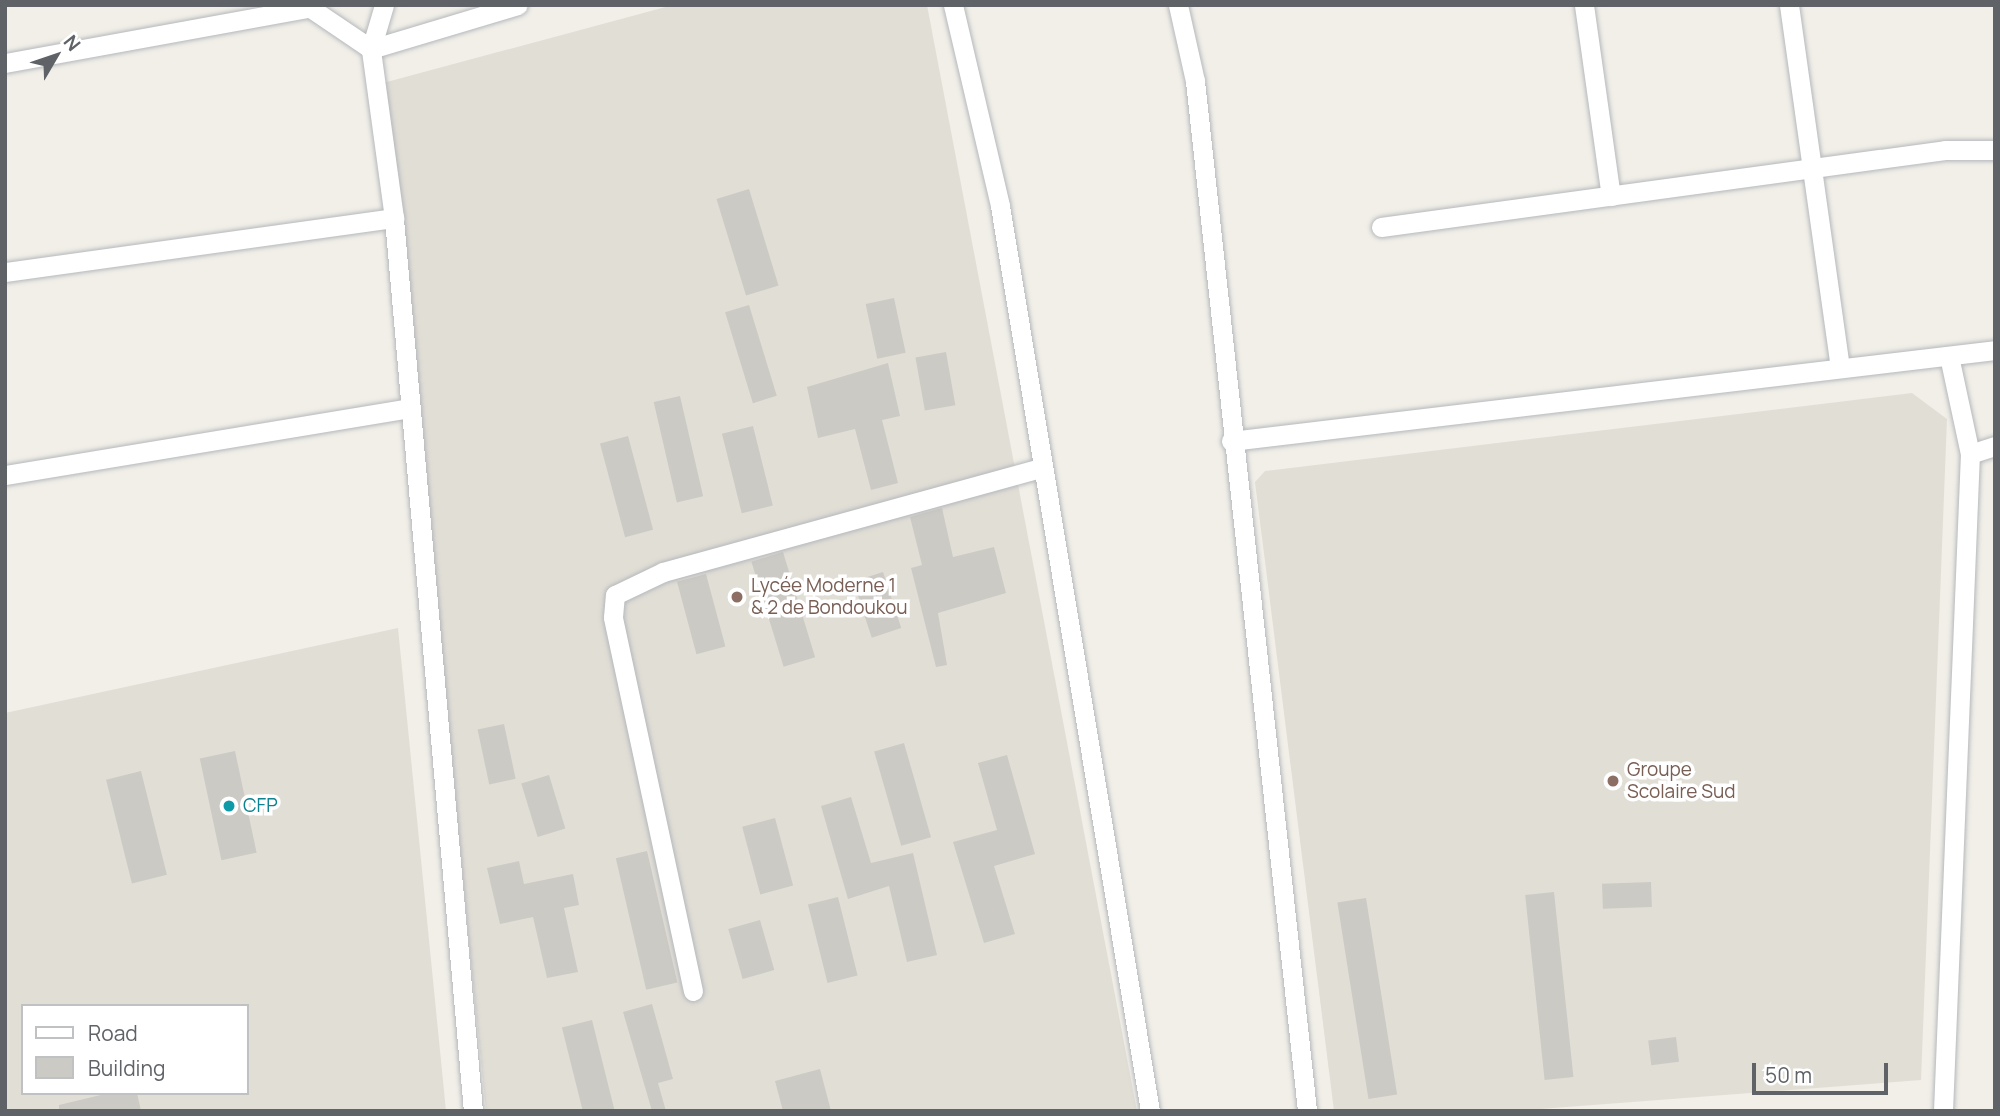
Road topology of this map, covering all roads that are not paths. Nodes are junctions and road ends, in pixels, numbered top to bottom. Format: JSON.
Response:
{"nodes":[{"id":1,"x":384,"y":5,"type":"edge"},
{"id":2,"x":518,"y":5,"type":"edge"},
{"id":3,"x":953,"y":5,"type":"edge"},
{"id":4,"x":1178,"y":5,"type":"edge"},
{"id":5,"x":1584,"y":5,"type":"edge"},
{"id":6,"x":1789,"y":5,"type":"edge"},
{"id":7,"x":307,"y":7,"type":"edge"},
{"id":8,"x":371,"y":49,"type":"junction"},
{"id":9,"x":5,"y":63,"type":"edge"},
{"id":10,"x":1995,"y":150,"type":"edge"},
{"id":11,"x":1812,"y":169,"type":"junction"},
{"id":12,"x":1611,"y":196,"type":"junction"},
{"id":13,"x":394,"y":218,"type":"junction"},
{"id":14,"x":1381,"y":227,"type":"dead end"},
{"id":15,"x":5,"y":272,"type":"edge"},
{"id":16,"x":1995,"y":350,"type":"edge"},
{"id":17,"x":1949,"y":356,"type":"junction"},
{"id":18,"x":1840,"y":367,"type":"junction"},
{"id":19,"x":411,"y":408,"type":"junction"},
{"id":20,"x":1231,"y":441,"type":"junction"},
{"id":21,"x":1995,"y":446,"type":"edge"},
{"id":22,"x":1970,"y":454,"type":"junction"},
{"id":23,"x":1041,"y":468,"type":"junction"},
{"id":24,"x":5,"y":475,"type":"edge"},
{"id":25,"x":693,"y":991,"type":"dead end"},
{"id":26,"x":473,"y":1111,"type":"edge"},
{"id":27,"x":1150,"y":1111,"type":"edge"},
{"id":28,"x":1307,"y":1111,"type":"edge"},
{"id":29,"x":1943,"y":1111,"type":"edge"}],
"edges":[{"from":1,"to":8,"type":"street"},
{"from":2,"to":8,"type":"street"},
{"from":3,"to":23,"type":"street"},
{"from":4,"to":20,"type":"street"},
{"from":5,"to":12,"type":"street"},
{"from":6,"to":11,"type":"street"},
{"from":7,"to":8,"type":"street"},
{"from":7,"to":9,"type":"street"},
{"from":8,"to":13,"type":"street"},
{"from":10,"to":11,"type":"street"},
{"from":11,"to":12,"type":"street"},
{"from":11,"to":18,"type":"street"},
{"from":12,"to":14,"type":"street"},
{"from":13,"to":15,"type":"street"},
{"from":13,"to":19,"type":"street"},
{"from":16,"to":17,"type":"street"},
{"from":17,"to":18,"type":"street"},
{"from":17,"to":22,"type":"street"},
{"from":18,"to":20,"type":"street"},
{"from":19,"to":24,"type":"street"},
{"from":19,"to":26,"type":"street"},
{"from":20,"to":28,"type":"street"},
{"from":21,"to":22,"type":"street"},
{"from":22,"to":29,"type":"street"},
{"from":23,"to":25,"type":"street"},
{"from":23,"to":27,"type":"street"}]}
